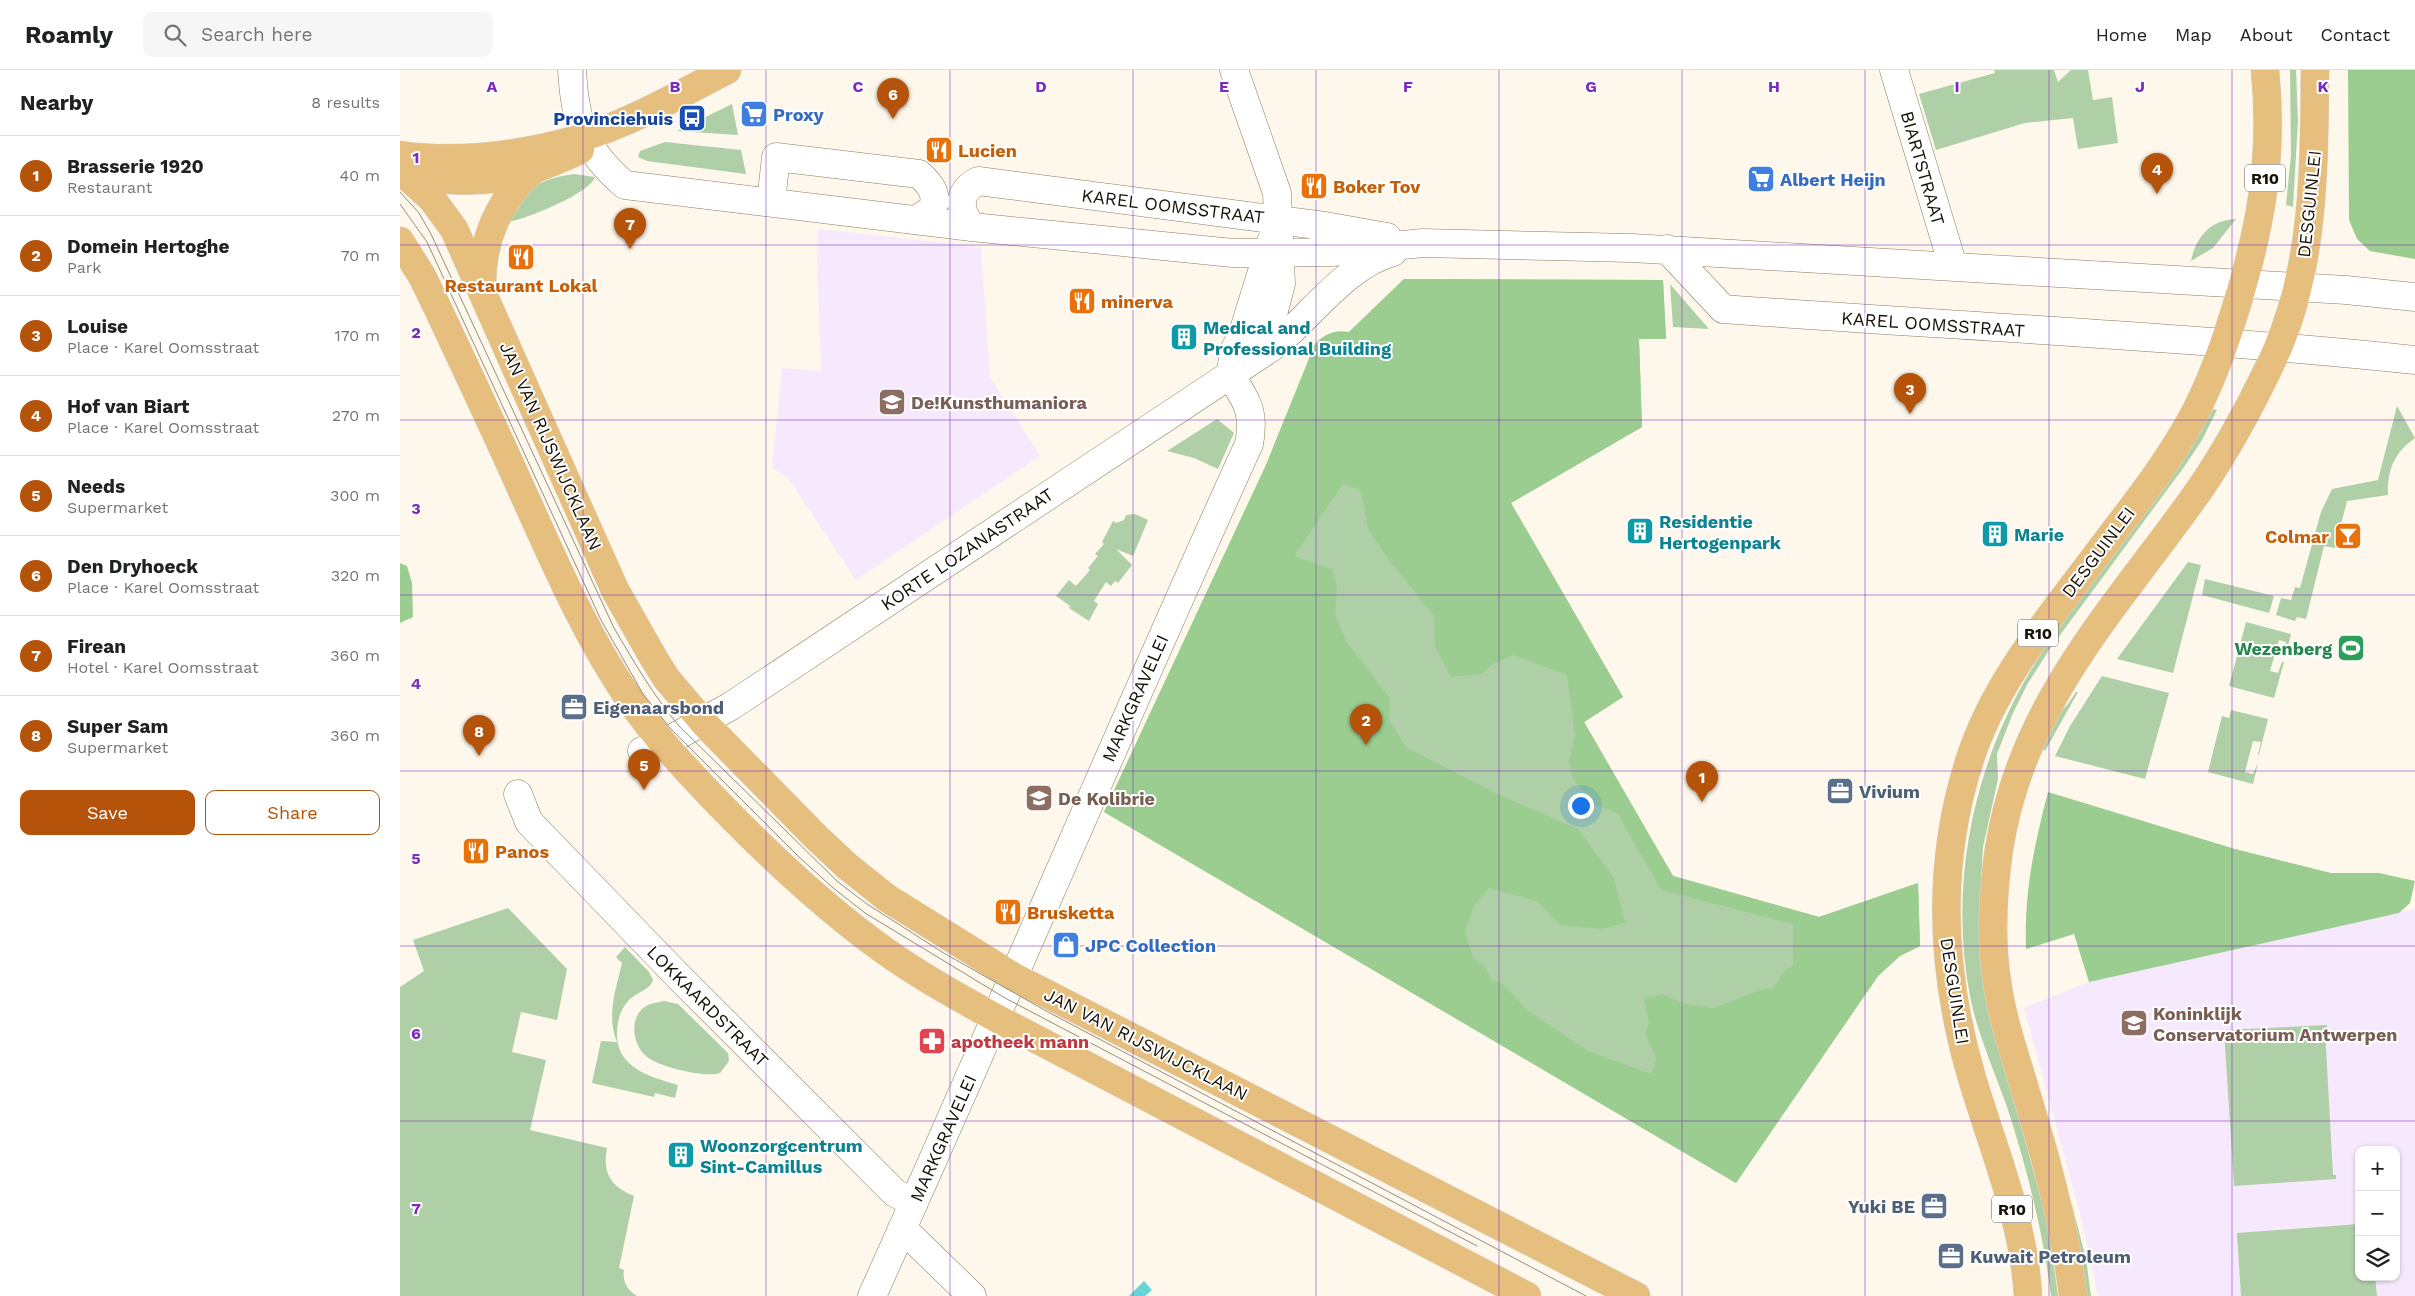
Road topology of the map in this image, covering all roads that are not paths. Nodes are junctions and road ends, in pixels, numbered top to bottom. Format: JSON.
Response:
{"nodes":[{"id":1,"x":572,"y":70,"type":"edge"},
{"id":2,"x":727,"y":70,"type":"edge"},
{"id":3,"x":1234,"y":70,"type":"edge"},
{"id":4,"x":1894,"y":70,"type":"edge"},
{"id":5,"x":2265,"y":70,"type":"edge"},
{"id":6,"x":2315,"y":70,"type":"edge"},
{"id":7,"x":587,"y":140,"type":"junction"},
{"id":8,"x":533,"y":170,"type":"junction"},
{"id":9,"x":406,"y":175,"type":"edge"},
{"id":10,"x":771,"y":202,"type":"junction"},
{"id":11,"x":916,"y":220,"type":"junction"},
{"id":12,"x":1278,"y":220,"type":"junction"},
{"id":13,"x":972,"y":227,"type":"junction"},
{"id":14,"x":400,"y":241,"type":"edge"},
{"id":15,"x":1423,"y":243,"type":"junction"},
{"id":16,"x":1667,"y":250,"type":"junction"},
{"id":17,"x":1274,"y":252,"type":"junction"},
{"id":18,"x":1953,"y":266,"type":"junction"},
{"id":19,"x":2244,"y":284,"type":"junction"},
{"id":20,"x":2299,"y":287,"type":"junction"},
{"id":21,"x":482,"y":292,"type":"junction"},
{"id":22,"x":2415,"y":297,"type":"edge"},
{"id":23,"x":2225,"y":342,"type":"junction"},
{"id":24,"x":2278,"y":346,"type":"junction"},
{"id":25,"x":1253,"y":359,"type":"junction"},
{"id":26,"x":2415,"y":360,"type":"edge"},
{"id":27,"x":1230,"y":375,"type":"junction"},
{"id":28,"x":704,"y":723,"type":"junction"},
{"id":29,"x":653,"y":747,"type":"junction"},
{"id":30,"x":518,"y":794,"type":"dead end"},
{"id":31,"x":1014,"y":977,"type":"junction"},
{"id":32,"x":996,"y":1018,"type":"junction"},
{"id":33,"x":914,"y":1203,"type":"junction"},
{"id":34,"x":902,"y":1228,"type":"junction"},
{"id":35,"x":872,"y":1296,"type":"edge"},
{"id":36,"x":972,"y":1296,"type":"edge"},
{"id":37,"x":1527,"y":1296,"type":"edge"},
{"id":38,"x":1636,"y":1296,"type":"edge"},
{"id":39,"x":2028,"y":1296,"type":"edge"},
{"id":40,"x":2073,"y":1296,"type":"edge"}],
"edges":[{"from":1,"to":7,"type":"street","name":"KAREL OOMSSTRAAT"},
{"from":2,"to":7,"type":"main road"},
{"from":3,"to":12,"type":"street"},
{"from":4,"to":18,"type":"street","name":"BIARTSTRAAT"},
{"from":5,"to":19,"type":"main road","name":"DESGUINLEI","number":"R10"},
{"from":6,"to":20,"type":"main road","name":"DESGUINLEI","number":"R10"},
{"from":7,"to":8,"type":"main road"},
{"from":7,"to":9,"type":"main road"},
{"from":7,"to":10,"type":"street","name":"KAREL OOMSSTRAAT"},
{"from":8,"to":9,"type":"main road"},
{"from":8,"to":21,"type":"main road"},
{"from":9,"to":21,"type":"main road","name":"JAN VAN RIJSWIJCKLAAN"},
{"from":10,"to":11,"type":"street","name":"KAREL OOMSSTRAAT"},
{"from":10,"to":11,"type":"street"},
{"from":11,"to":13,"type":"street","name":"KAREL OOMSSTRAAT"},
{"from":12,"to":13,"type":"street","name":"KAREL OOMSSTRAAT"},
{"from":12,"to":15,"type":"street","name":"KAREL OOMSSTRAAT"},
{"from":12,"to":17,"type":"street"},
{"from":13,"to":17,"type":"street","name":"KAREL OOMSSTRAAT"},
{"from":14,"to":29,"type":"main road"},
{"from":15,"to":16,"type":"street","name":"KAREL OOMSSTRAAT"},
{"from":15,"to":17,"type":"street","name":"KAREL OOMSSTRAAT"},
{"from":15,"to":25,"type":"street","name":"KAREL OOMSSTRAAT"},
{"from":16,"to":18,"type":"street","name":"KAREL OOMSSTRAAT"},
{"from":16,"to":23,"type":"street","name":"KAREL OOMSSTRAAT"},
{"from":17,"to":25,"type":"street"},
{"from":17,"to":27,"type":"street"},
{"from":18,"to":19,"type":"street","name":"KAREL OOMSSTRAAT"},
{"from":19,"to":20,"type":"street","name":"KAREL OOMSSTRAAT"},
{"from":19,"to":23,"type":"main road","name":"DESGUINLEI","number":"R10"},
{"from":20,"to":22,"type":"street","name":"KAREL OOMSSTRAAT"},
{"from":20,"to":24,"type":"main road","name":"DESGUINLEI","number":"R10"},
{"from":21,"to":28,"type":"main road","name":"JAN VAN RIJSWIJCKLAAN"},
{"from":23,"to":24,"type":"street","name":"KAREL OOMSSTRAAT"},
{"from":23,"to":39,"type":"main road","name":"DESGUINLEI","number":"R10"},
{"from":24,"to":26,"type":"street","name":"KAREL OOMSSTRAAT"},
{"from":24,"to":40,"type":"main road","name":"DESGUINLEI","number":"R10"},
{"from":25,"to":27,"type":"street"},
{"from":27,"to":28,"type":"street","name":"KORTE LOZANASTRAAT"},
{"from":27,"to":31,"type":"street","name":"MARKGRAVELEI"},
{"from":28,"to":29,"type":"street"},
{"from":28,"to":31,"type":"main road","name":"JAN VAN RIJSWIJCKLAAN"},
{"from":29,"to":32,"type":"main road"},
{"from":30,"to":33,"type":"street","name":"LOKKAARDSTRAAT"},
{"from":31,"to":32,"type":"street","name":"MARKGRAVELEI"},
{"from":31,"to":38,"type":"main road","name":"JAN VAN RIJSWIJCKLAAN"},
{"from":32,"to":33,"type":"street","name":"MARKGRAVELEI"},
{"from":32,"to":37,"type":"main road"},
{"from":33,"to":34,"type":"street","name":"MARKGRAVELEI"},
{"from":34,"to":35,"type":"street","name":"MARKGRAVELEI"},
{"from":34,"to":36,"type":"street"}]}
